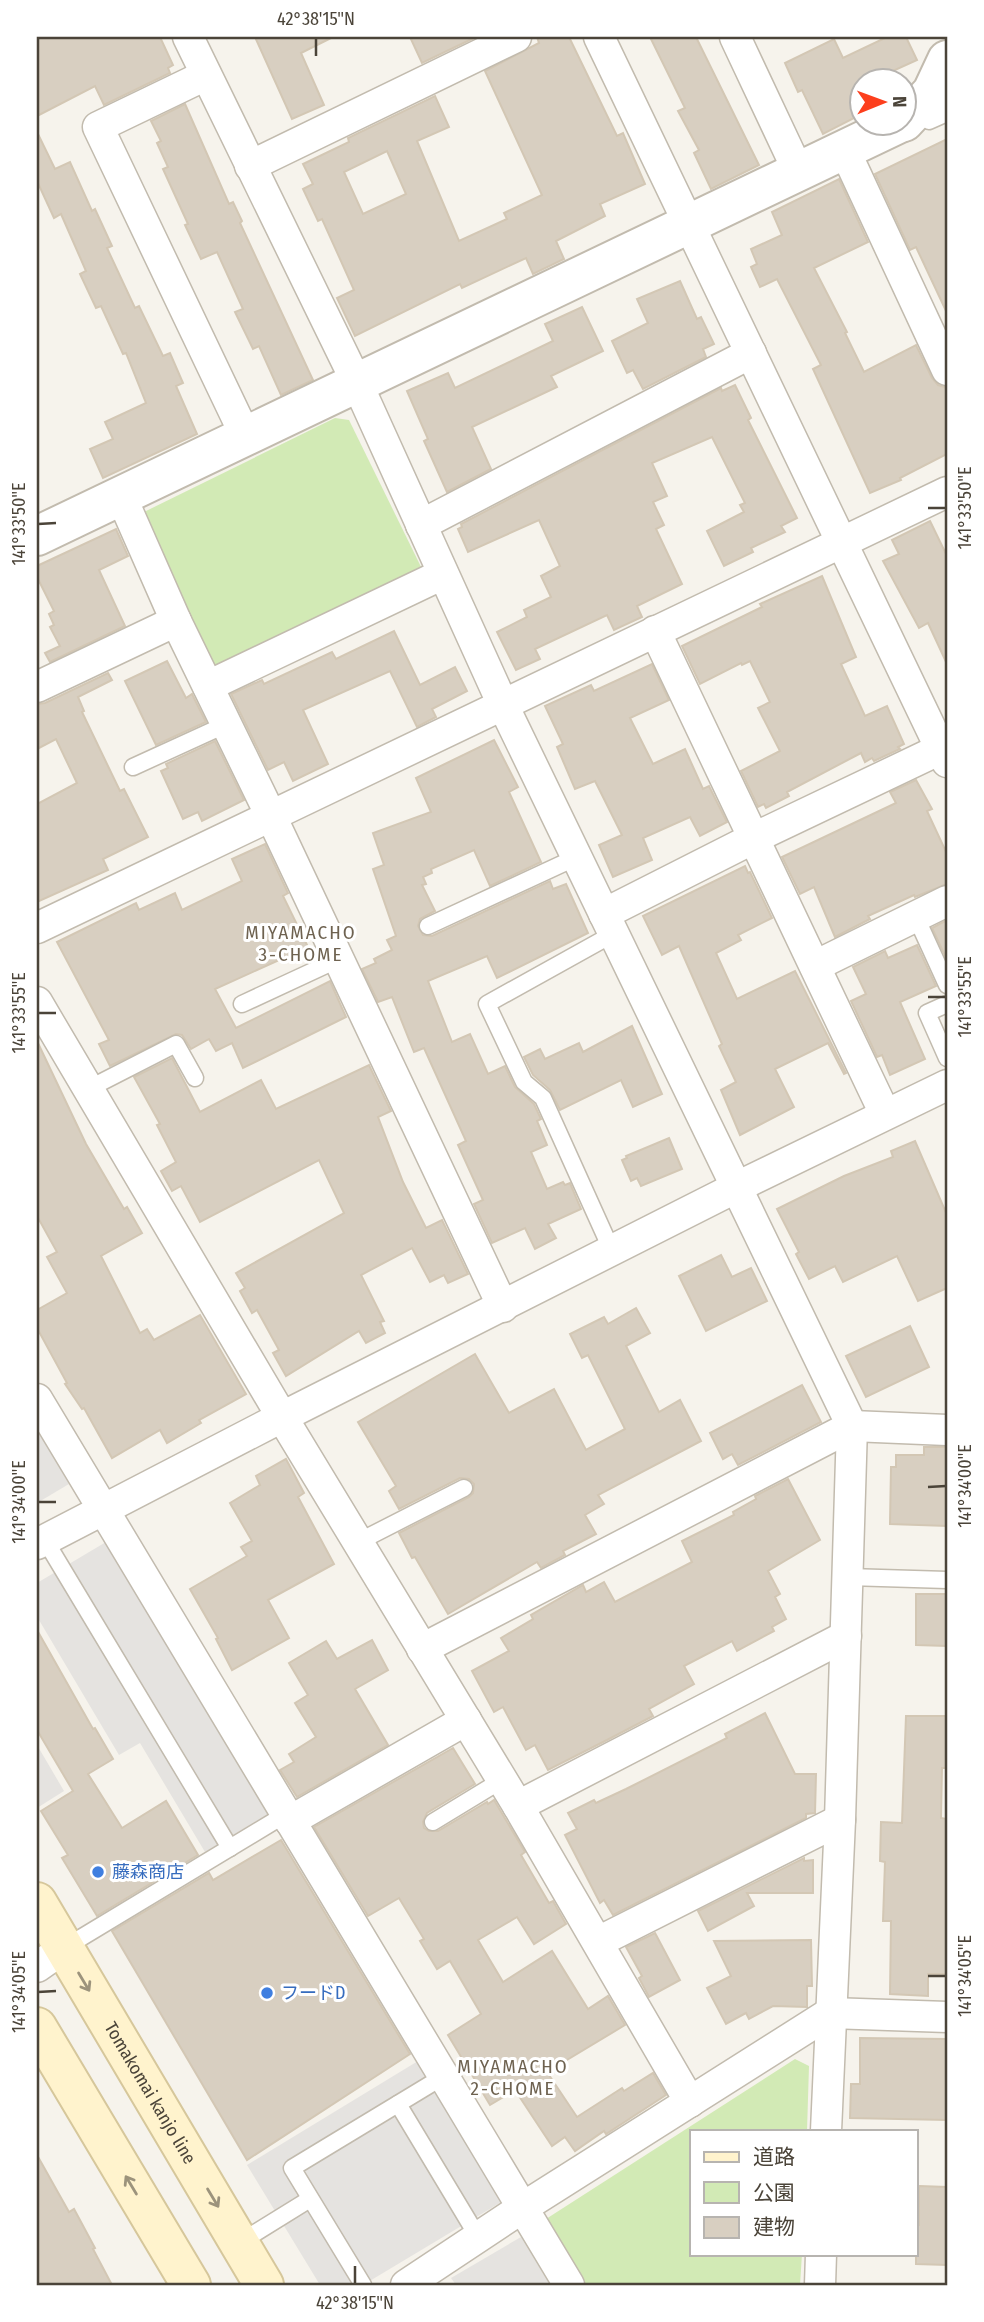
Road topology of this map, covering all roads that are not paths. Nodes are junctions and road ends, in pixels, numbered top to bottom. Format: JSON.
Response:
{"nodes":[{"id":1,"x":188,"y":37,"type":"edge"},
{"id":2,"x":516,"y":37,"type":"edge"},
{"id":3,"x":598,"y":37,"type":"edge"},
{"id":4,"x":735,"y":37,"type":"edge"},
{"id":5,"x":947,"y":60,"type":"edge"},
{"id":6,"x":206,"y":75,"type":"junction"},
{"id":7,"x":918,"y":115,"type":"edge"},
{"id":8,"x":877,"y":136,"type":"edge"},
{"id":9,"x":845,"y":151,"type":"junction"},
{"id":10,"x":250,"y":166,"type":"junction"},
{"id":11,"x":799,"y":173,"type":"junction"},
{"id":12,"x":688,"y":223,"type":"junction"},
{"id":13,"x":751,"y":353,"type":"junction"},
{"id":14,"x":947,"y":370,"type":"edge"},
{"id":15,"x":357,"y":383,"type":"junction"},
{"id":16,"x":246,"y":437,"type":"junction"},
{"id":17,"x":947,"y":492,"type":"edge"},
{"id":18,"x":121,"y":496,"type":"junction"},
{"id":19,"x":421,"y":525,"type":"junction"},
{"id":20,"x":37,"y":536,"type":"edge"},
{"id":21,"x":843,"y":543,"type":"junction"},
{"id":22,"x":443,"y":574,"type":"junction"},
{"id":23,"x":176,"y":621,"type":"junction"},
{"id":24,"x":655,"y":631,"type":"junction"},
{"id":25,"x":208,"y":686,"type":"junction"},
{"id":26,"x":37,"y":687,"type":"edge"},
{"id":27,"x":503,"y":705,"type":"junction"},
{"id":28,"x":227,"y":724,"type":"junction"},
{"id":29,"x":945,"y":752,"type":"edge"},
{"id":30,"x":133,"y":766,"type":"dead end"},
{"id":31,"x":271,"y":816,"type":"junction"},
{"id":32,"x":754,"y":838,"type":"junction"},
{"id":33,"x":576,"y":857,"type":"junction"},
{"id":34,"x":947,"y":901,"type":"edge"},
{"id":35,"x":916,"y":917,"type":"junction"},
{"id":36,"x":608,"y":924,"type":"junction"},
{"id":37,"x":428,"y":926,"type":"dead end"},
{"id":38,"x":37,"y":928,"type":"edge"},
{"id":39,"x":339,"y":959,"type":"junction"},
{"id":40,"x":815,"y":966,"type":"junction"},
{"id":41,"x":947,"y":985,"type":"edge"},
{"id":42,"x":37,"y":1002,"type":"edge"},
{"id":43,"x":242,"y":1004,"type":"dead end"},
{"id":44,"x":947,"y":1004,"type":"edge"},
{"id":45,"x":947,"y":1058,"type":"edge"},
{"id":46,"x":195,"y":1078,"type":"dead end"},
{"id":47,"x":947,"y":1085,"type":"edge"},
{"id":48,"x":88,"y":1088,"type":"junction"},
{"id":49,"x":885,"y":1114,"type":"junction"},
{"id":50,"x":736,"y":1188,"type":"junction"},
{"id":51,"x":612,"y":1251,"type":"junction"},
{"id":52,"x":503,"y":1307,"type":"junction"},
{"id":53,"x":37,"y":1399,"type":"edge"},
{"id":54,"x":282,"y":1417,"type":"junction"},
{"id":55,"x":852,"y":1426,"type":"junction"},
{"id":56,"x":947,"y":1430,"type":"edge"},
{"id":57,"x":464,"y":1488,"type":"dead end"},
{"id":58,"x":104,"y":1511,"type":"junction"},
{"id":59,"x":41,"y":1542,"type":"edge"},
{"id":60,"x":358,"y":1542,"type":"junction"},
{"id":61,"x":848,"y":1577,"type":"junction"},
{"id":62,"x":947,"y":1580,"type":"edge"},
{"id":63,"x":846,"y":1636,"type":"junction"},
{"id":64,"x":422,"y":1648,"type":"junction"},
{"id":65,"x":466,"y":1720,"type":"junction"},
{"id":66,"x":502,"y":1780,"type":"junction"},
{"id":67,"x":518,"y":1807,"type":"junction"},
{"id":68,"x":288,"y":1817,"type":"junction"},
{"id":69,"x":841,"y":1820,"type":"junction"},
{"id":70,"x":433,"y":1822,"type":"dead end"},
{"id":71,"x":230,"y":1848,"type":"junction"},
{"id":72,"x":37,"y":1902,"type":"edge"},
{"id":73,"x":598,"y":1942,"type":"junction"},
{"id":74,"x":51,"y":1958,"type":"edge"},
{"id":75,"x":830,"y":2013,"type":"junction"},
{"id":76,"x":947,"y":2017,"type":"edge"},
{"id":77,"x":37,"y":2027,"type":"edge"},
{"id":78,"x":444,"y":2076,"type":"junction"},
{"id":79,"x":690,"y":2102,"type":"junction"},
{"id":80,"x":398,"y":2104,"type":"junction"},
{"id":81,"x":826,"y":2130,"type":"edge"},
{"id":82,"x":310,"y":2199,"type":"junction"},
{"id":83,"x":522,"y":2208,"type":"junction"},
{"id":84,"x":478,"y":2237,"type":"junction"},
{"id":85,"x":239,"y":2242,"type":"junction"},
{"id":86,"x":821,"y":2256,"type":"edge"},
{"id":87,"x":191,"y":2285,"type":"edge"},
{"id":88,"x":264,"y":2285,"type":"edge"},
{"id":89,"x":363,"y":2285,"type":"edge"},
{"id":90,"x":406,"y":2285,"type":"edge"},
{"id":91,"x":569,"y":2285,"type":"edge"},
{"id":92,"x":820,"y":2285,"type":"edge"}],
"edges":[{"from":1,"to":6,"type":"street"},
{"from":2,"to":10,"type":"street"},
{"from":3,"to":12,"type":"street"},
{"from":4,"to":11,"type":"street"},
{"from":5,"to":7,"type":"street"},
{"from":6,"to":10,"type":"street"},
{"from":6,"to":16,"type":"street"},
{"from":8,"to":9,"type":"street"},
{"from":9,"to":11,"type":"street"},
{"from":9,"to":14,"type":"street"},
{"from":10,"to":15,"type":"street"},
{"from":11,"to":12,"type":"street"},
{"from":12,"to":13,"type":"street"},
{"from":12,"to":15,"type":"street"},
{"from":13,"to":19,"type":"street"},
{"from":13,"to":21,"type":"street"},
{"from":15,"to":16,"type":"street"},
{"from":15,"to":19,"type":"street"},
{"from":16,"to":18,"type":"street"},
{"from":17,"to":21,"type":"street"},
{"from":18,"to":20,"type":"street"},
{"from":18,"to":23,"type":"street"},
{"from":19,"to":22,"type":"street"},
{"from":21,"to":24,"type":"street"},
{"from":21,"to":29,"type":"street"},
{"from":22,"to":25,"type":"street"},
{"from":22,"to":27,"type":"street"},
{"from":23,"to":25,"type":"street"},
{"from":23,"to":26,"type":"street"},
{"from":24,"to":27,"type":"street"},
{"from":24,"to":32,"type":"street"},
{"from":25,"to":28,"type":"street"},
{"from":27,"to":31,"type":"street"},
{"from":27,"to":33,"type":"street"},
{"from":28,"to":30,"type":"lane"},
{"from":28,"to":31,"type":"street"},
{"from":29,"to":32,"type":"street"},
{"from":31,"to":38,"type":"street"},
{"from":31,"to":39,"type":"street"},
{"from":32,"to":36,"type":"street"},
{"from":32,"to":40,"type":"street"},
{"from":33,"to":36,"type":"street"},
{"from":33,"to":37,"type":"lane"},
{"from":34,"to":35,"type":"street"},
{"from":35,"to":40,"type":"street"},
{"from":35,"to":41,"type":"lane"},
{"from":36,"to":50,"type":"street"},
{"from":36,"to":51,"type":"lane"},
{"from":39,"to":43,"type":"lane"},
{"from":39,"to":52,"type":"street"},
{"from":40,"to":49,"type":"street"},
{"from":42,"to":48,"type":"street"},
{"from":44,"to":45,"type":"lane"},
{"from":46,"to":48,"type":"lane"},
{"from":47,"to":49,"type":"street"},
{"from":48,"to":54,"type":"street"},
{"from":49,"to":50,"type":"street"},
{"from":50,"to":51,"type":"street"},
{"from":50,"to":55,"type":"street"},
{"from":51,"to":52,"type":"street"},
{"from":52,"to":54,"type":"street"},
{"from":53,"to":58,"type":"street"},
{"from":54,"to":58,"type":"street"},
{"from":54,"to":60,"type":"street"},
{"from":55,"to":56,"type":"street"},
{"from":55,"to":61,"type":"street"},
{"from":55,"to":64,"type":"street"},
{"from":57,"to":60,"type":"lane"},
{"from":58,"to":59,"type":"street"},
{"from":58,"to":68,"type":"street"},
{"from":59,"to":71,"type":"lane"},
{"from":60,"to":64,"type":"street"},
{"from":61,"to":62,"type":"lane"},
{"from":61,"to":63,"type":"street"},
{"from":63,"to":67,"type":"street"},
{"from":63,"to":69,"type":"street"},
{"from":64,"to":65,"type":"street"},
{"from":65,"to":66,"type":"street"},
{"from":65,"to":68,"type":"street"},
{"from":66,"to":67,"type":"street"},
{"from":66,"to":70,"type":"lane"},
{"from":67,"to":73,"type":"street"},
{"from":68,"to":71,"type":"lane"},
{"from":68,"to":78,"type":"street"},
{"from":69,"to":73,"type":"street"},
{"from":69,"to":75,"type":"street"},
{"from":71,"to":74,"type":"lane"},
{"from":72,"to":74,"type":"main road","name":"Tomakomai kanjo line"},
{"from":73,"to":79,"type":"street"},
{"from":74,"to":85,"type":"main road","name":"Tomakomai kanjo line","one_way":true},
{"from":75,"to":76,"type":"street"},
{"from":75,"to":79,"type":"street"},
{"from":75,"to":81,"type":"street"},
{"from":87,"to":77,"type":"main road","one_way":true},
{"from":78,"to":80,"type":"lane"},
{"from":78,"to":83,"type":"street"},
{"from":79,"to":83,"type":"street"},
{"from":80,"to":82,"type":"lane"},
{"from":80,"to":84,"type":"lane"},
{"from":82,"to":85,"type":"lane"},
{"from":82,"to":89,"type":"lane"},
{"from":83,"to":84,"type":"street"},
{"from":83,"to":91,"type":"street"},
{"from":84,"to":90,"type":"street"},
{"from":85,"to":88,"type":"main road","name":"Tomakomai kanjo line"},
{"from":86,"to":92,"type":"street"}]}
